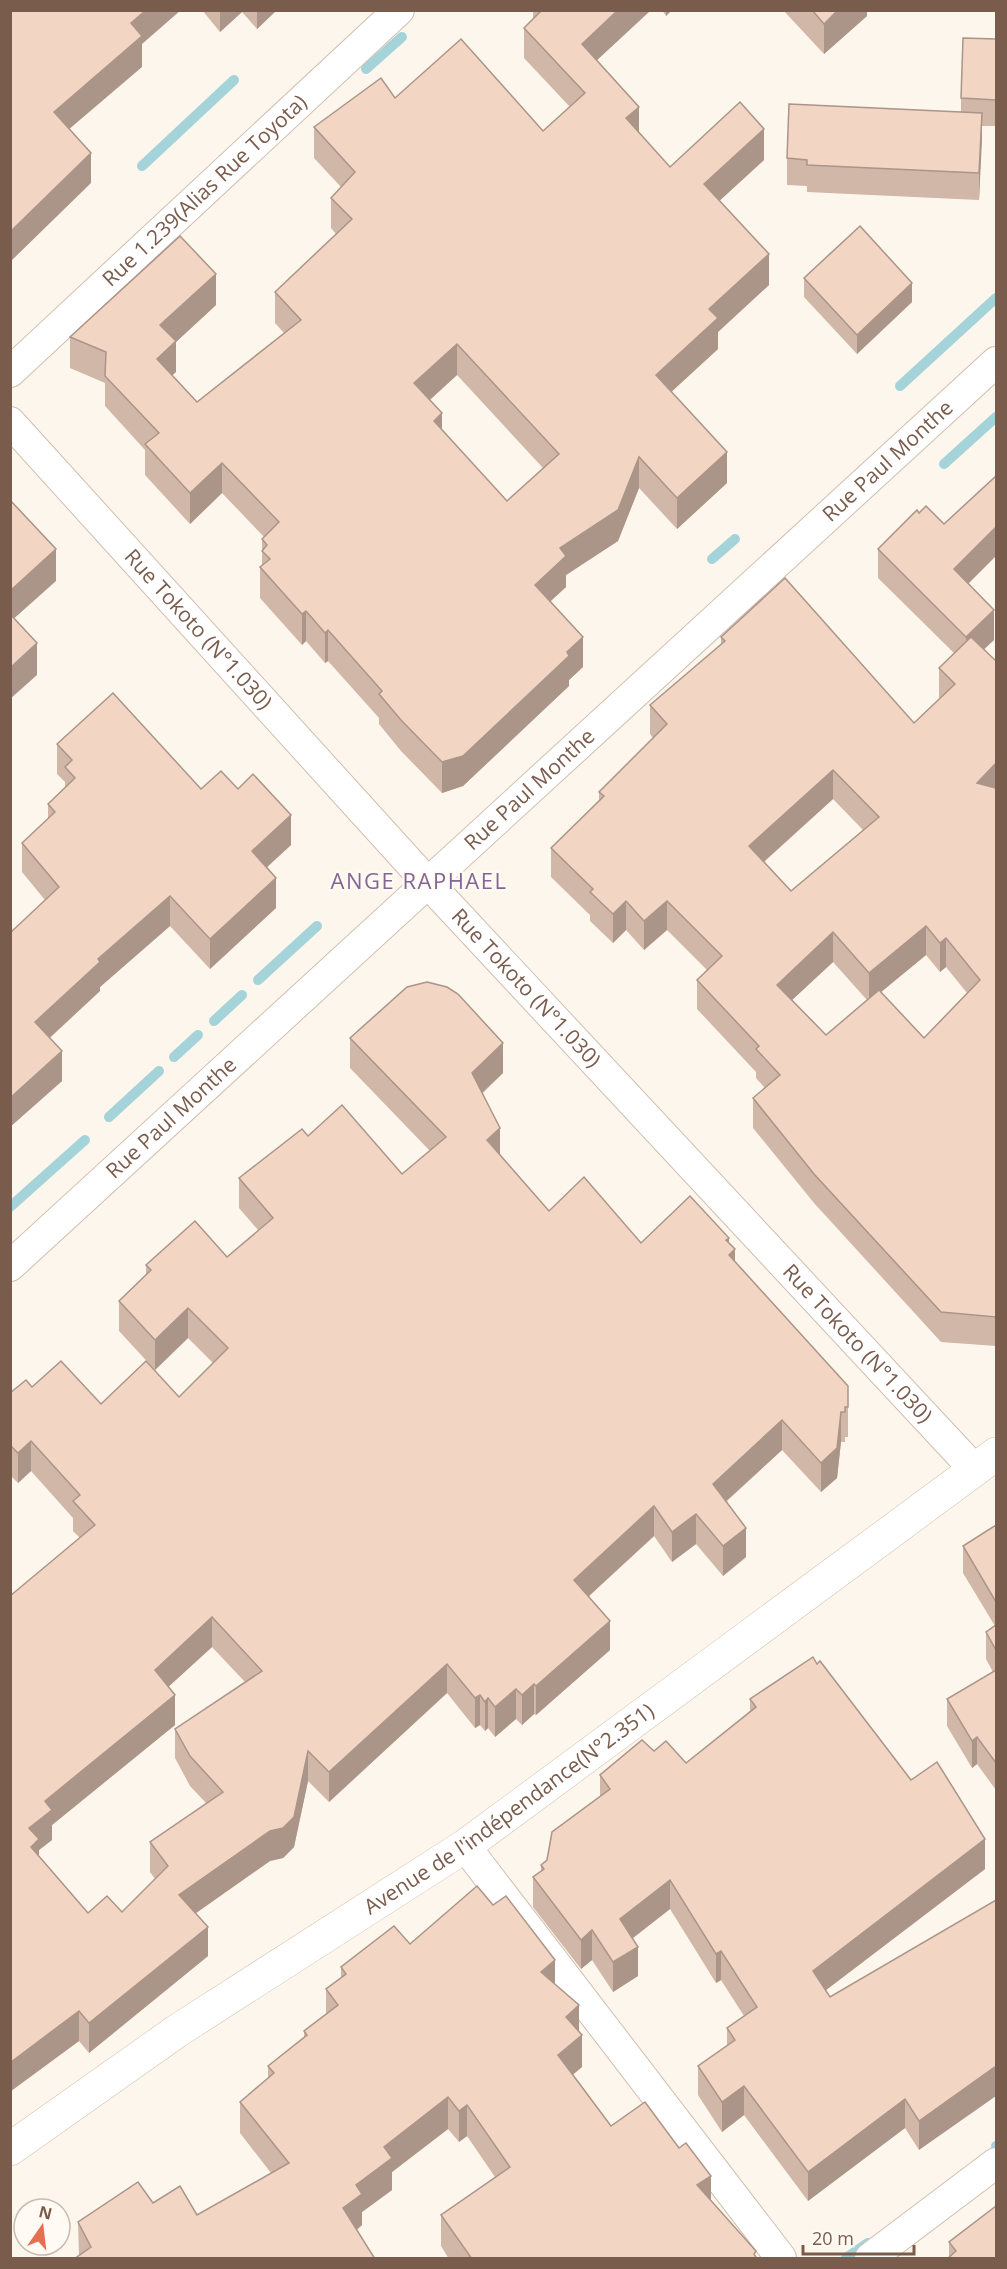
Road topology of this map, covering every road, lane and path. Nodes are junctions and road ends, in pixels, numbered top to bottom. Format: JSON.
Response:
{"nodes":[{"id":1,"x":399,"y":10,"type":"edge"},
{"id":2,"x":996,"y":362,"type":"edge"},
{"id":3,"x":10,"y":372,"type":"edge"},
{"id":4,"x":10,"y":422,"type":"edge"},
{"id":5,"x":428,"y":884,"type":"junction"},
{"id":6,"x":10,"y":1266,"type":"edge"},
{"id":7,"x":986,"y":1462,"type":"edge"},
{"id":8,"x":465,"y":1846,"type":"junction"},
{"id":9,"x":10,"y":2149,"type":"edge"},
{"id":10,"x":996,"y":2163,"type":"edge"},
{"id":11,"x":781,"y":2259,"type":"edge"},
{"id":12,"x":870,"y":2259,"type":"edge"}],
"edges":[{"from":1,"to":3,"type":"street","name":"Rue 1.239(Alias Rue Toyota)"},
{"from":2,"to":5,"type":"street","name":"Rue Paul Monthe"},
{"from":4,"to":5,"type":"street","name":"Rue Tokoto (N°1.030)"},
{"from":5,"to":6,"type":"street","name":"Rue Paul Monthe"},
{"from":5,"to":7,"type":"street","name":"Rue Tokoto (N°1.030)"},
{"from":7,"to":8,"type":"main road","name":"Avenue de l'indépendance(N°2.351)"},
{"from":8,"to":9,"type":"main road","name":"Avenue de l'indépendance(N°2.351)"},
{"from":8,"to":11,"type":"street"},
{"from":10,"to":12,"type":"street"}]}
